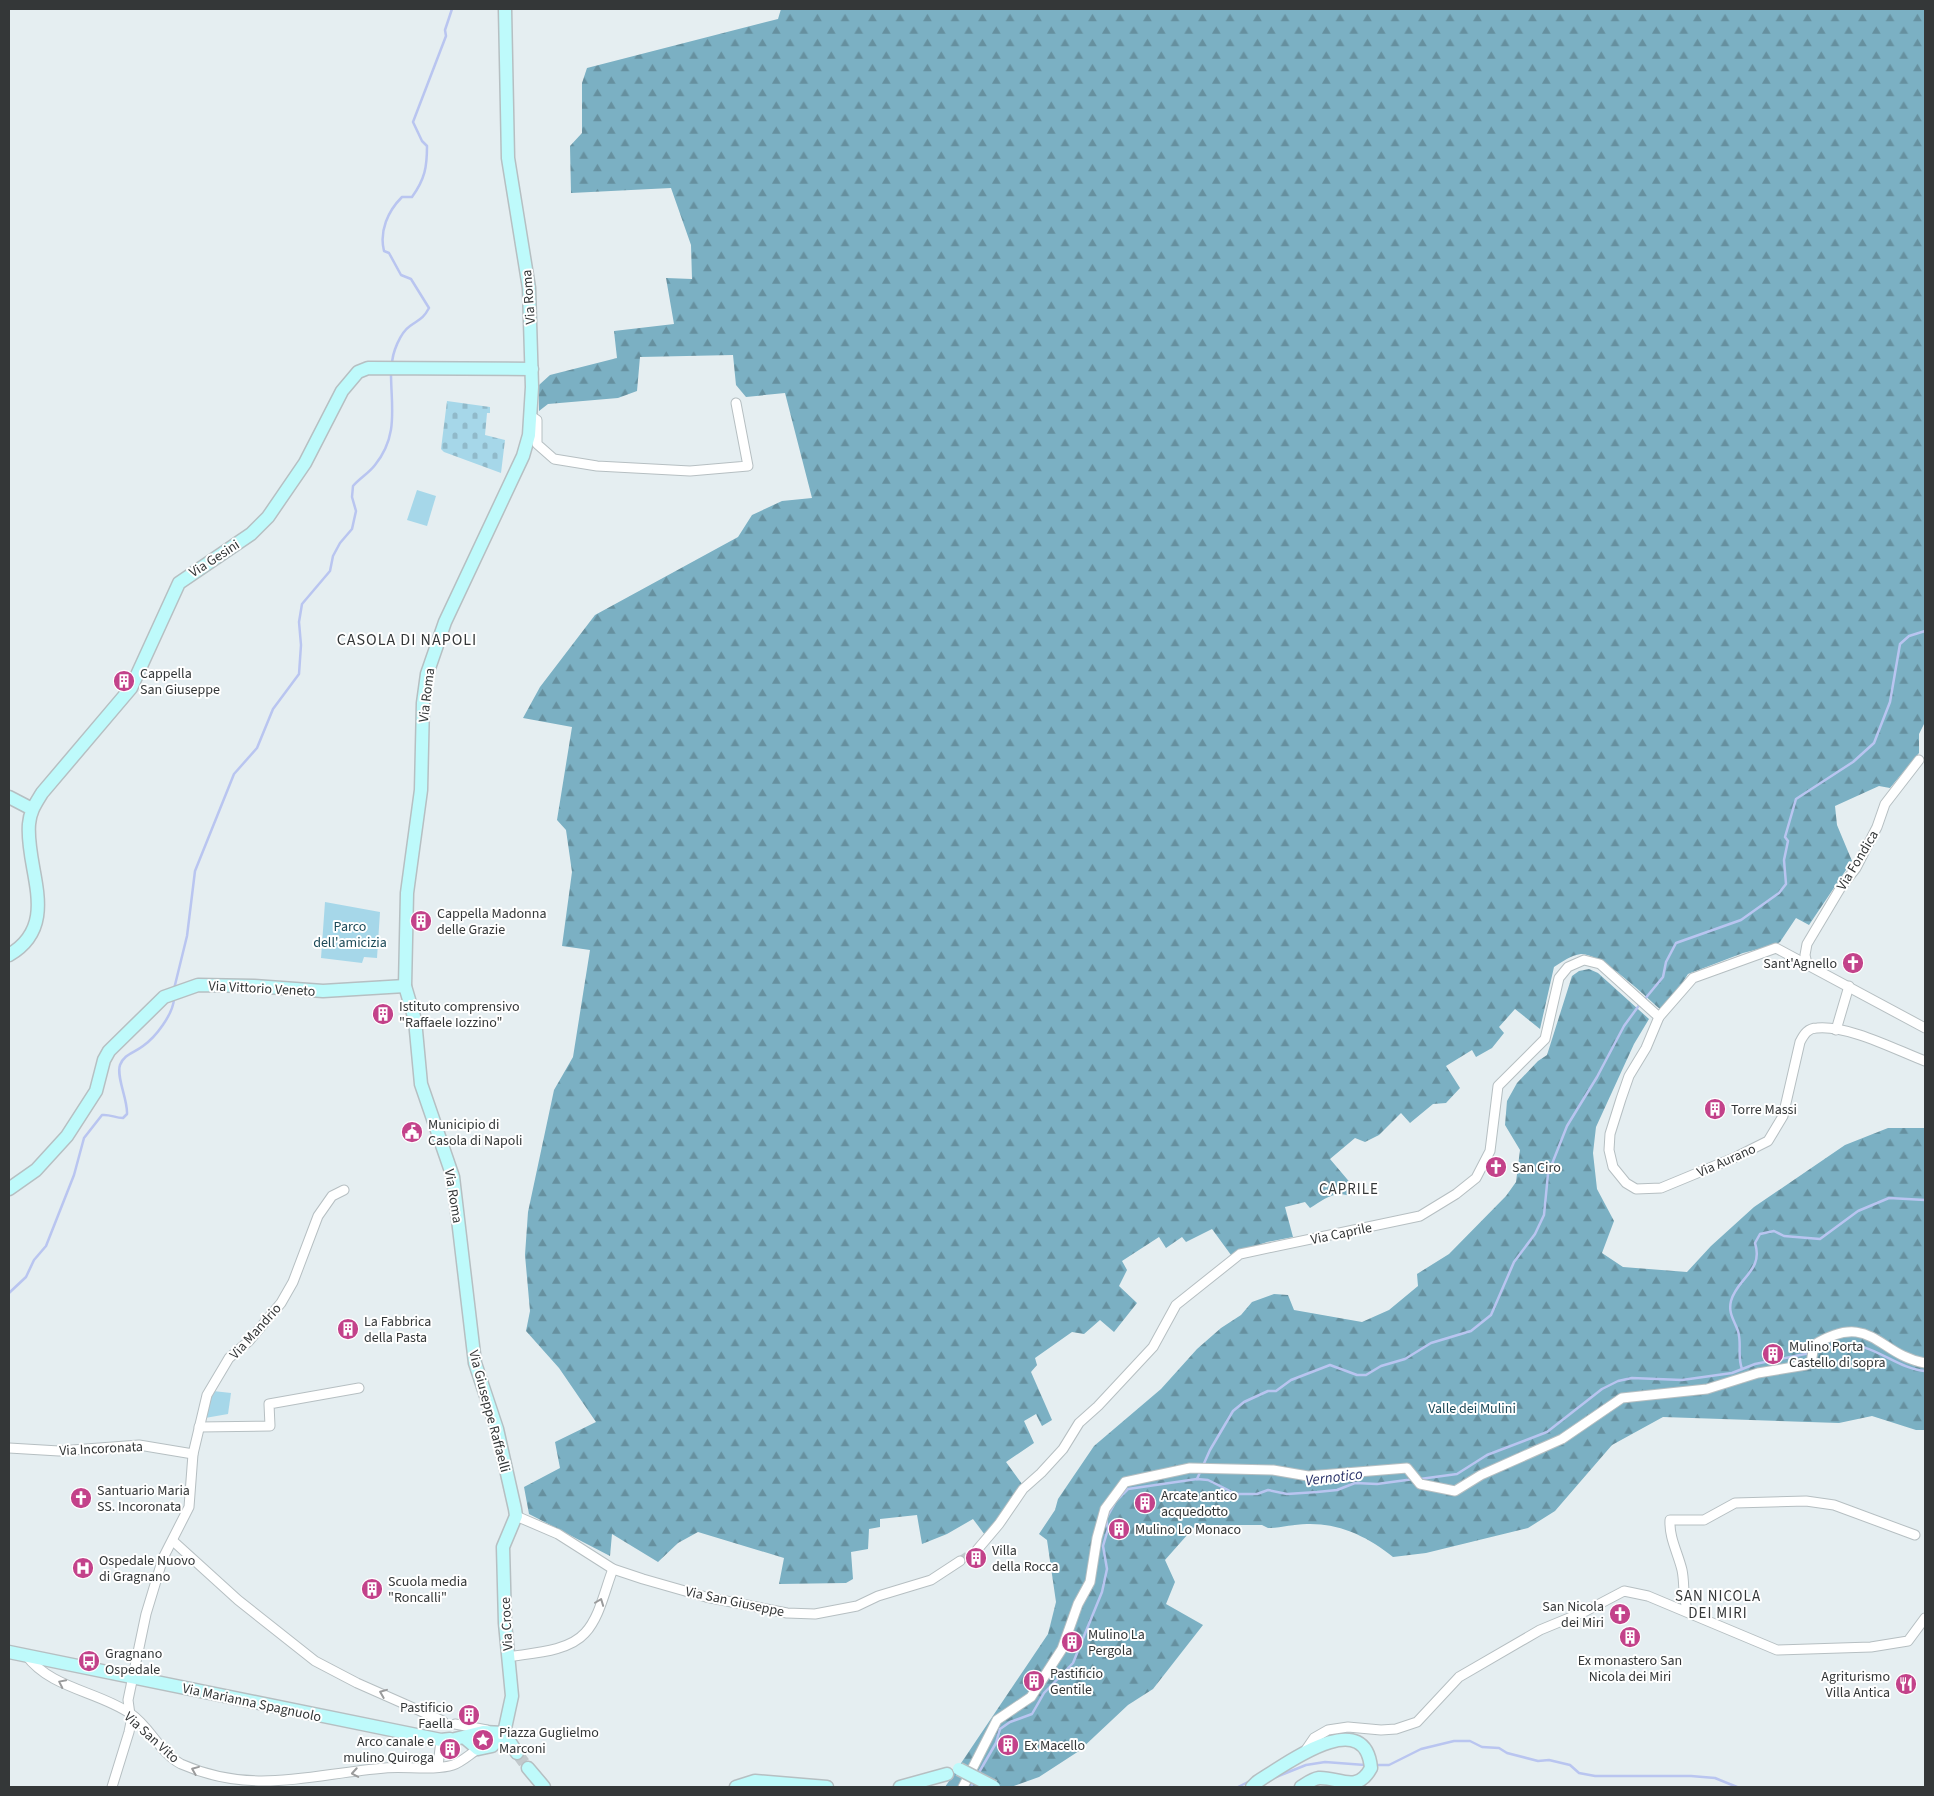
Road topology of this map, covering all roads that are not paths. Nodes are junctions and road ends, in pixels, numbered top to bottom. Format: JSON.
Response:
{"nodes":[{"id":1,"x":505,"y":9,"type":"edge"},
{"id":2,"x":532,"y":369,"type":"junction"},
{"id":3,"x":736,"y":403,"type":"dead end"},
{"id":4,"x":531,"y":416,"type":"junction"},
{"id":5,"x":1921,"y":761,"type":"edge"},
{"id":6,"x":9,"y":796,"type":"edge"},
{"id":7,"x":32,"y":809,"type":"junction"},
{"id":8,"x":9,"y":955,"type":"edge"},
{"id":9,"x":1807,"y":964,"type":"junction"},
{"id":10,"x":405,"y":986,"type":"junction"},
{"id":11,"x":1849,"y":986,"type":"junction"},
{"id":12,"x":1659,"y":1017,"type":"junction"},
{"id":13,"x":1925,"y":1028,"type":"edge"},
{"id":14,"x":1836,"y":1030,"type":"junction"},
{"id":15,"x":1925,"y":1061,"type":"edge"},
{"id":16,"x":9,"y":1189,"type":"edge"},
{"id":17,"x":344,"y":1190,"type":"dead end"},
{"id":18,"x":467,"y":1305,"type":"joint"},
{"id":19,"x":1925,"y":1363,"type":"edge"},
{"id":20,"x":359,"y":1388,"type":"dead end"},
{"id":21,"x":199,"y":1427,"type":"junction"},
{"id":22,"x":9,"y":1448,"type":"edge"},
{"id":23,"x":193,"y":1454,"type":"junction"},
{"id":24,"x":516,"y":1516,"type":"junction"},
{"id":25,"x":1915,"y":1535,"type":"dead end"},
{"id":26,"x":173,"y":1542,"type":"junction"},
{"id":27,"x":976,"y":1550,"type":"tunnel mouth"},
{"id":28,"x":960,"y":1561,"type":"tunnel mouth"},
{"id":29,"x":613,"y":1569,"type":"junction"},
{"id":30,"x":1688,"y":1612,"type":"junction"},
{"id":31,"x":1925,"y":1618,"type":"edge"},
{"id":32,"x":9,"y":1652,"type":"edge"},
{"id":33,"x":26,"y":1655,"type":"junction"},
{"id":34,"x":508,"y":1656,"type":"junction"},
{"id":35,"x":132,"y":1677,"type":"junction"},
{"id":36,"x":130,"y":1713,"type":"junction"},
{"id":37,"x":443,"y":1721,"type":"dead end"},
{"id":38,"x":455,"y":1724,"type":"dead end"},
{"id":39,"x":498,"y":1733,"type":"junction"},
{"id":40,"x":452,"y":1739,"type":"junction"},
{"id":41,"x":478,"y":1748,"type":"junction"},
{"id":42,"x":517,"y":1753,"type":"tunnel mouth"},
{"id":43,"x":1302,"y":1754,"type":"junction"},
{"id":44,"x":438,"y":1766,"type":"junction"},
{"id":45,"x":528,"y":1768,"type":"tunnel mouth"},
{"id":46,"x":953,"y":1772,"type":"junction"},
{"id":47,"x":924,"y":1785,"type":"edge"},
{"id":48,"x":112,"y":1787,"type":"edge"},
{"id":49,"x":544,"y":1787,"type":"edge"},
{"id":50,"x":736,"y":1787,"type":"edge"},
{"id":51,"x":827,"y":1787,"type":"edge"},
{"id":52,"x":900,"y":1787,"type":"edge"},
{"id":53,"x":938,"y":1787,"type":"edge"},
{"id":54,"x":963,"y":1787,"type":"edge"},
{"id":55,"x":994,"y":1787,"type":"edge"},
{"id":56,"x":1252,"y":1787,"type":"edge"},
{"id":57,"x":1301,"y":1787,"type":"edge"}],
"edges":[{"from":1,"to":2,"type":"street","name":"Via Roma"},
{"from":2,"to":4,"type":"street","name":"Via Roma"},
{"from":2,"to":7,"type":"street","name":"Via Gesini"},
{"from":3,"to":4,"type":"street"},
{"from":4,"to":10,"type":"street","name":"Via Roma"},
{"from":5,"to":9,"type":"street","name":"Via Fondica"},
{"from":6,"to":7,"type":"street"},
{"from":7,"to":8,"type":"street","name":"Via Gesini"},
{"from":9,"to":11,"type":"street"},
{"from":9,"to":12,"type":"street"},
{"from":10,"to":16,"type":"street","name":"Via Vittorio Veneto"},
{"from":10,"to":18,"type":"street","name":"Via Roma"},
{"from":11,"to":13,"type":"street"},
{"from":11,"to":14,"type":"street"},
{"from":12,"to":14,"type":"street","name":"Via Aurano"},
{"from":12,"to":27,"type":"street","name":"Via Caprile"},
{"from":14,"to":15,"type":"street","name":"Via Aurano"},
{"from":17,"to":21,"type":"street","name":"Via Mandrio"},
{"from":18,"to":24,"type":"street","name":"Via Giuseppe Raffaelli"},
{"from":19,"to":54,"type":"street"},
{"from":20,"to":21,"type":"street"},
{"from":21,"to":23,"type":"street","name":"Via Mandrio"},
{"from":22,"to":23,"type":"street","name":"Via Incoronata"},
{"from":23,"to":26,"type":"street","name":"Via Mandrio"},
{"from":24,"to":29,"type":"street","name":"Via San Giuseppe"},
{"from":24,"to":34,"type":"street","name":"Via Croce"},
{"from":25,"to":30,"type":"street"},
{"from":26,"to":35,"type":"street","name":"Via Mandrio"},
{"from":37,"to":26,"type":"street","one_way":true},
{"from":28,"to":29,"type":"street","name":"Via San Giuseppe"},
{"from":34,"to":29,"type":"street","one_way":true},
{"from":30,"to":31,"type":"street"},
{"from":30,"to":43,"type":"street"},
{"from":32,"to":33,"type":"street","name":"Via Marianna Spagnuolo"},
{"from":33,"to":35,"type":"street","name":"Via Marianna Spagnuolo"},
{"from":36,"to":33,"type":"street","name":"Via San Vito","one_way":true},
{"from":34,"to":39,"type":"street","name":"Via Croce"},
{"from":35,"to":36,"type":"street","name":"Via Mandrio"},
{"from":35,"to":40,"type":"street","name":"Via Marianna Spagnuolo"},
{"from":44,"to":36,"type":"street","name":"Via San Vito","one_way":true},
{"from":36,"to":48,"type":"street","name":"Via Mandrio"},
{"from":38,"to":39,"type":"street"},
{"from":39,"to":40,"type":"street"},
{"from":39,"to":41,"type":"street"},
{"from":39,"to":42,"type":"street"},
{"from":40,"to":41,"type":"street"},
{"from":40,"to":44,"type":"street"},
{"from":41,"to":44,"type":"street","name":"Via San Vito"},
{"from":43,"to":56,"type":"street"},
{"from":43,"to":57,"type":"street"},
{"from":45,"to":49,"type":"street"},
{"from":46,"to":47,"type":"street"},
{"from":46,"to":53,"type":"street"},
{"from":46,"to":55,"type":"street","bridge":true},
{"from":47,"to":52,"type":"street"},
{"from":50,"to":51,"type":"street"}]}
